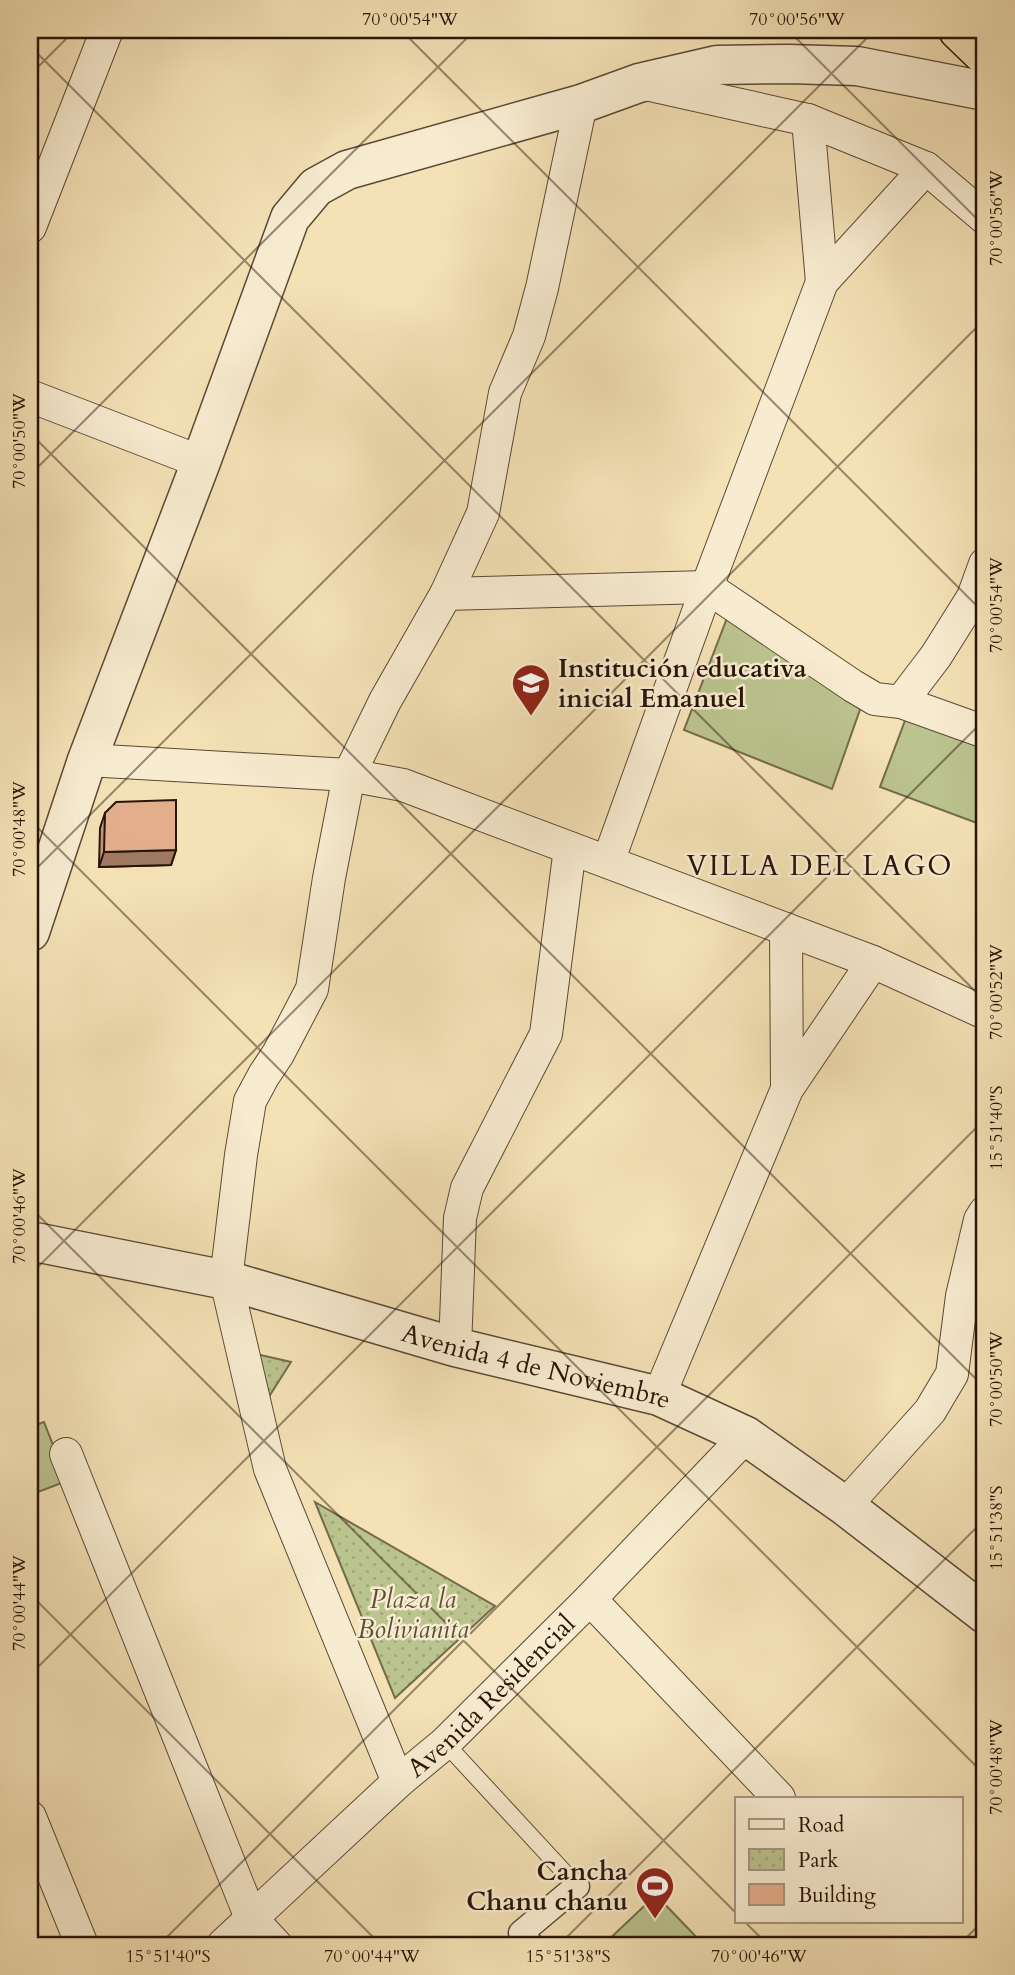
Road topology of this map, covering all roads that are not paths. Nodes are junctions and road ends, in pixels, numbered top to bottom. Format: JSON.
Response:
{"nodes":[{"id":1,"x":107,"y":30,"type":"edge"},
{"id":2,"x":639,"y":83,"type":"junction"},
{"id":3,"x":985,"y":91,"type":"edge"},
{"id":4,"x":581,"y":104,"type":"junction"},
{"id":5,"x":808,"y":120,"type":"junction"},
{"id":6,"x":926,"y":168,"type":"junction"},
{"id":7,"x":985,"y":218,"type":"edge"},
{"id":8,"x":30,"y":227,"type":"edge"},
{"id":9,"x":822,"y":282,"type":"junction"},
{"id":10,"x":30,"y":396,"type":"edge"},
{"id":11,"x":201,"y":462,"type":"junction"},
{"id":12,"x":985,"y":564,"type":"edge"},
{"id":13,"x":707,"y":587,"type":"junction"},
{"id":14,"x":446,"y":594,"type":"junction"},
{"id":15,"x":901,"y":702,"type":"junction"},
{"id":16,"x":985,"y":732,"type":"edge"},
{"id":17,"x":87,"y":760,"type":"junction"},
{"id":18,"x":349,"y":775,"type":"junction"},
{"id":19,"x":570,"y":848,"type":"junction"},
{"id":20,"x":608,"y":862,"type":"junction"},
{"id":21,"x":786,"y":929,"type":"junction"},
{"id":22,"x":30,"y":932,"type":"edge"},
{"id":23,"x":873,"y":962,"type":"junction"},
{"id":24,"x":985,"y":1013,"type":"edge"},
{"id":25,"x":787,"y":1089,"type":"junction"},
{"id":26,"x":985,"y":1212,"type":"edge"},
{"id":27,"x":30,"y":1241,"type":"edge"},
{"id":28,"x":226,"y":1280,"type":"junction"},
{"id":29,"x":455,"y":1347,"type":"junction"},
{"id":30,"x":659,"y":1396,"type":"junction"},
{"id":31,"x":747,"y":1436,"type":"junction"},
{"id":32,"x":66,"y":1454,"type":"dead end"},
{"id":33,"x":845,"y":1506,"type":"junction"},
{"id":34,"x":590,"y":1599,"type":"junction"},
{"id":35,"x":985,"y":1614,"type":"edge"},
{"id":36,"x":445,"y":1743,"type":"junction"},
{"id":37,"x":398,"y":1782,"type":"junction"},
{"id":38,"x":778,"y":1797,"type":"edge"},
{"id":39,"x":30,"y":1817,"type":"edge"},
{"id":40,"x":577,"y":1886,"type":"joint"},
{"id":41,"x":251,"y":1918,"type":"junction"},
{"id":42,"x":82,"y":1945,"type":"edge"},
{"id":43,"x":223,"y":1945,"type":"edge"},
{"id":44,"x":275,"y":1945,"type":"edge"},
{"id":45,"x":531,"y":1945,"type":"edge"}],
"edges":[{"from":1,"to":8,"type":"street"},
{"from":2,"to":3,"type":"street"},
{"from":2,"to":4,"type":"street"},
{"from":2,"to":5,"type":"street"},
{"from":4,"to":11,"type":"street"},
{"from":4,"to":14,"type":"street"},
{"from":5,"to":6,"type":"street"},
{"from":5,"to":9,"type":"street"},
{"from":6,"to":7,"type":"street"},
{"from":6,"to":9,"type":"street"},
{"from":9,"to":13,"type":"street"},
{"from":10,"to":11,"type":"street"},
{"from":11,"to":17,"type":"street"},
{"from":12,"to":15,"type":"street"},
{"from":13,"to":14,"type":"street"},
{"from":13,"to":15,"type":"street"},
{"from":13,"to":20,"type":"street"},
{"from":14,"to":18,"type":"street"},
{"from":15,"to":16,"type":"street"},
{"from":17,"to":18,"type":"street"},
{"from":17,"to":22,"type":"street"},
{"from":18,"to":19,"type":"street"},
{"from":18,"to":28,"type":"street"},
{"from":19,"to":20,"type":"street"},
{"from":19,"to":29,"type":"street"},
{"from":20,"to":21,"type":"street"},
{"from":21,"to":23,"type":"street"},
{"from":21,"to":25,"type":"street"},
{"from":23,"to":24,"type":"street"},
{"from":23,"to":25,"type":"street"},
{"from":25,"to":30,"type":"street"},
{"from":26,"to":33,"type":"street"},
{"from":27,"to":28,"type":"street","name":"Avenida 4 de Noviembre"},
{"from":28,"to":29,"type":"street","name":"Avenida 4 de Noviembre"},
{"from":28,"to":37,"type":"street"},
{"from":29,"to":30,"type":"street","name":"Avenida 4 de Noviembre"},
{"from":30,"to":31,"type":"street","name":"Avenida 4 de Noviembre"},
{"from":31,"to":33,"type":"street","name":"Avenida 4 de Noviembre"},
{"from":31,"to":34,"type":"street","name":"Avenida Residencial"},
{"from":32,"to":41,"type":"street"},
{"from":33,"to":35,"type":"street","name":"Avenida 4 de Noviembre"},
{"from":34,"to":36,"type":"street","name":"Avenida Residencial"},
{"from":34,"to":38,"type":"street"},
{"from":36,"to":37,"type":"street","name":"Avenida Residencial"},
{"from":36,"to":40,"type":"lane"},
{"from":37,"to":41,"type":"street","name":"Avenida Residencial"},
{"from":39,"to":42,"type":"street"},
{"from":40,"to":45,"type":"street"},
{"from":41,"to":43,"type":"street","name":"Avenida Residencial"},
{"from":41,"to":44,"type":"street"}]}
